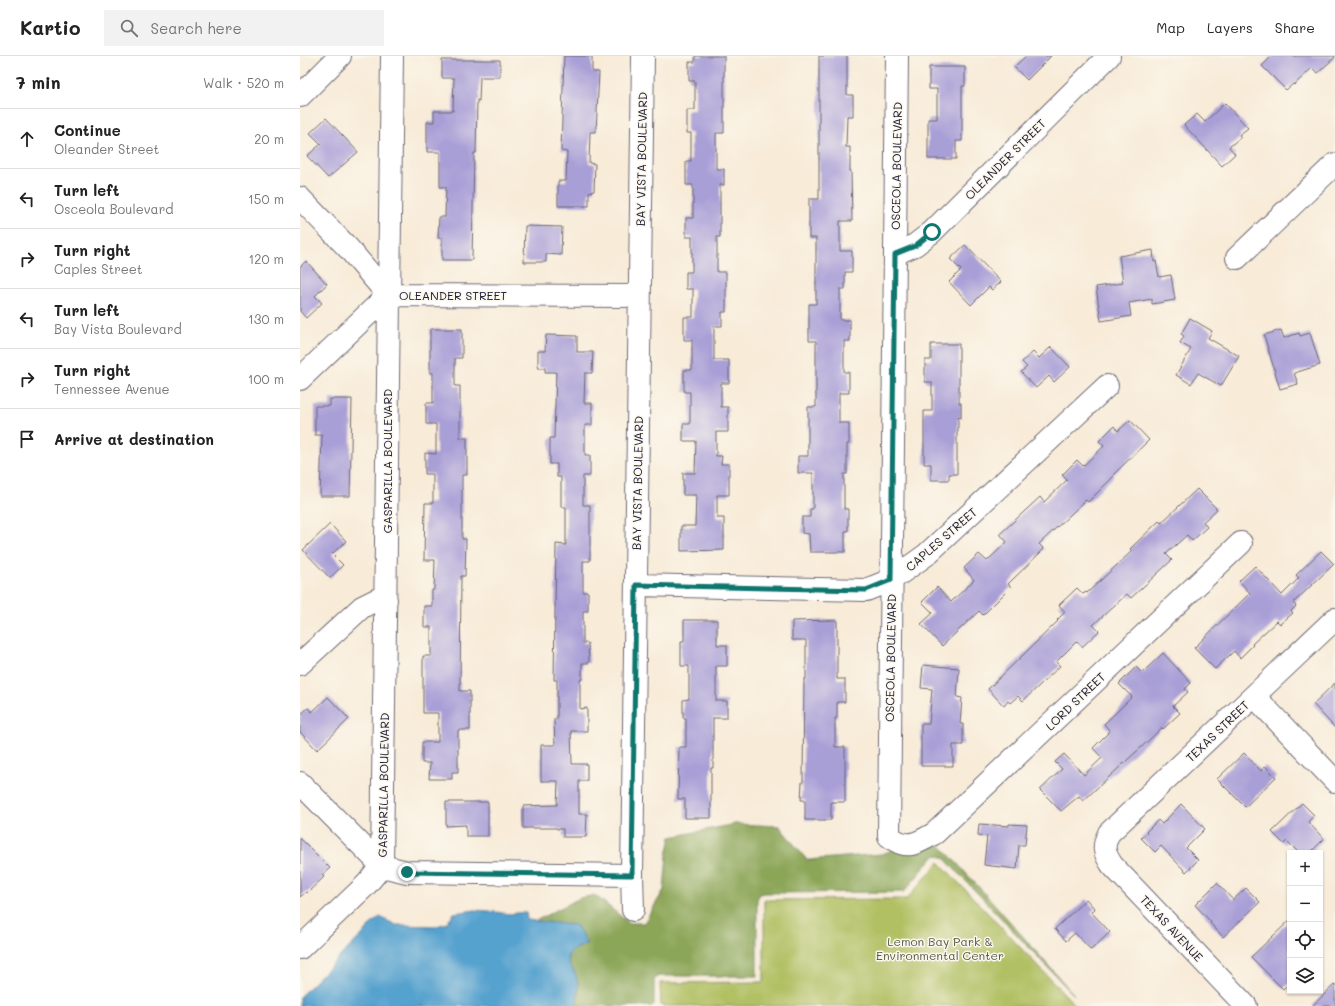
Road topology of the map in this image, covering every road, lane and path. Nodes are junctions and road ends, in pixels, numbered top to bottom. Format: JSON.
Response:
{"nodes":[{"id":1,"x":340,"y":56,"type":"edge"},
{"id":2,"x":392,"y":56,"type":"edge"},
{"id":3,"x":643,"y":56,"type":"edge"},
{"id":4,"x":897,"y":56,"type":"edge"},
{"id":5,"x":1109,"y":56,"type":"edge"},
{"id":6,"x":300,"y":96,"type":"edge"},
{"id":7,"x":1335,"y":164,"type":"edge"},
{"id":8,"x":300,"y":198,"type":"edge"},
{"id":9,"x":895,"y":254,"type":"junction"},
{"id":10,"x":1237,"y":258,"type":"dead end"},
{"id":11,"x":388,"y":295,"type":"junction"},
{"id":12,"x":639,"y":296,"type":"junction"},
{"id":13,"x":300,"y":379,"type":"edge"},
{"id":14,"x":1107,"y":386,"type":"dead end"},
{"id":15,"x":1241,"y":543,"type":"dead end"},
{"id":16,"x":891,"y":580,"type":"junction"},
{"id":17,"x":636,"y":585,"type":"junction"},
{"id":18,"x":386,"y":600,"type":"junction"},
{"id":19,"x":1335,"y":619,"type":"edge"},
{"id":20,"x":300,"y":664,"type":"edge"},
{"id":21,"x":1254,"y":696,"type":"junction"},
{"id":22,"x":1335,"y":781,"type":"edge"},
{"id":23,"x":300,"y":783,"type":"edge"},
{"id":24,"x":902,"y":844,"type":"joint"},
{"id":25,"x":1104,"y":847,"type":"joint"},
{"id":26,"x":382,"y":866,"type":"junction"},
{"id":27,"x":632,"y":875,"type":"junction"},
{"id":28,"x":633,"y":910,"type":"dead end"},
{"id":29,"x":300,"y":948,"type":"edge"},
{"id":30,"x":1246,"y":1006,"type":"edge"}],
"edges":[{"from":1,"to":6,"type":"street"},
{"from":2,"to":11,"type":"street","name":"GASPARILLA BOULEVARD"},
{"from":3,"to":12,"type":"street","name":"BAY VISTA BOULEVARD"},
{"from":4,"to":9,"type":"street","name":"OSCEOLA BOULEVARD"},
{"from":5,"to":9,"type":"street","name":"OLEANDER STREET"},
{"from":7,"to":10,"type":"street"},
{"from":8,"to":11,"type":"street"},
{"from":9,"to":16,"type":"street","name":"OSCEOLA BOULEVARD"},
{"from":11,"to":12,"type":"street","name":"OLEANDER STREET"},
{"from":11,"to":13,"type":"street","name":"OLEANDER STREET"},
{"from":11,"to":18,"type":"street","name":"GASPARILLA BOULEVARD"},
{"from":12,"to":17,"type":"street","name":"BAY VISTA BOULEVARD"},
{"from":14,"to":16,"type":"street","name":"CAPLES STREET"},
{"from":15,"to":24,"type":"street","name":"LORD STREET"},
{"from":16,"to":17,"type":"street","name":"CAPLES STREET"},
{"from":16,"to":24,"type":"street","name":"OSCEOLA BOULEVARD"},
{"from":17,"to":27,"type":"street","name":"BAY VISTA BOULEVARD"},
{"from":18,"to":20,"type":"street"},
{"from":18,"to":26,"type":"street","name":"GASPARILLA BOULEVARD"},
{"from":19,"to":21,"type":"street","name":"TEXAS STREET"},
{"from":21,"to":22,"type":"street"},
{"from":21,"to":25,"type":"street","name":"TEXAS STREET"},
{"from":23,"to":26,"type":"street"},
{"from":25,"to":30,"type":"street","name":"TEXAS AVENUE"},
{"from":26,"to":27,"type":"street"},
{"from":26,"to":29,"type":"street"},
{"from":27,"to":28,"type":"street","name":"BAY VISTA BOULEVARD"}]}
